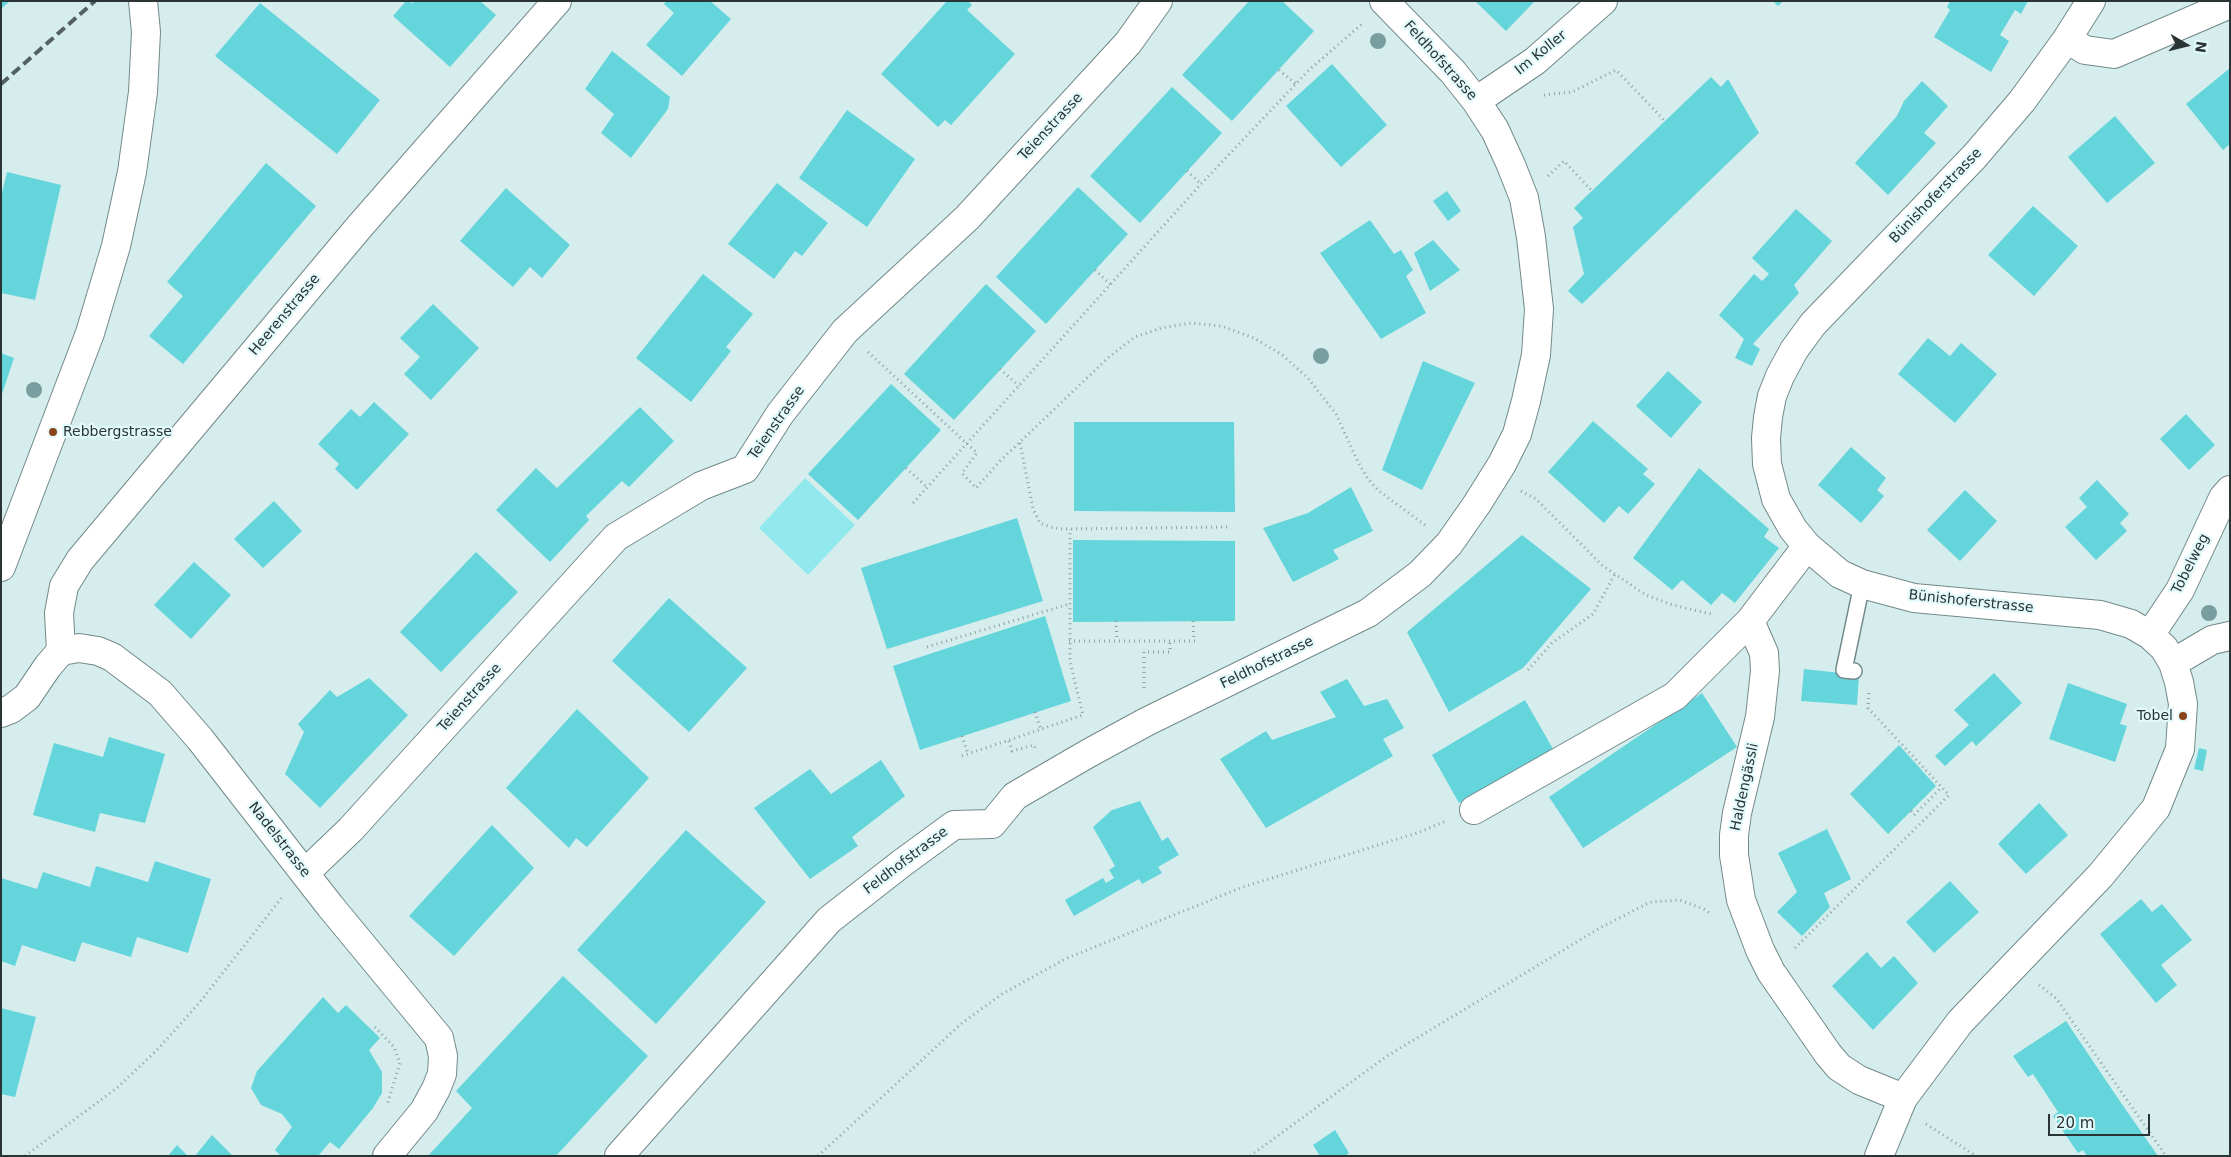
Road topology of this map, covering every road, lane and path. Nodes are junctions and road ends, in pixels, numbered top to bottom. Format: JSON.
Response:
{"nodes":[{"id":1,"x":143,"y":1,"type":"edge"},
{"id":2,"x":557,"y":1,"type":"edge"},
{"id":3,"x":1158,"y":1,"type":"edge"},
{"id":4,"x":1603,"y":1,"type":"edge"},
{"id":5,"x":2091,"y":1,"type":"edge"},
{"id":6,"x":2230,"y":4,"type":"edge"},
{"id":7,"x":1376,"y":10,"type":"edge"},
{"id":8,"x":2067,"y":39,"type":"junction"},
{"id":9,"x":1279,"y":70,"type":"dead end"},
{"id":10,"x":1296,"y":84,"type":"junction"},
{"id":11,"x":1543,"y":95,"type":"dead end"},
{"id":12,"x":1476,"y":101,"type":"junction"},
{"id":13,"x":1665,"y":121,"type":"dead end"},
{"id":14,"x":1187,"y":171,"type":"dead end"},
{"id":15,"x":1202,"y":184,"type":"junction"},
{"id":16,"x":1592,"y":191,"type":"dead end"},
{"id":17,"x":1524,"y":198,"type":"junction"},
{"id":18,"x":1095,"y":270,"type":"dead end"},
{"id":19,"x":1111,"y":285,"type":"junction"},
{"id":20,"x":845,"y":331,"type":"junction"},
{"id":21,"x":1000,"y":369,"type":"dead end"},
{"id":22,"x":1019,"y":386,"type":"junction"},
{"id":23,"x":1020,"y":442,"type":"junction"},
{"id":24,"x":967,"y":444,"type":"junction"},
{"id":25,"x":906,"y":468,"type":"dead end"},
{"id":26,"x":928,"y":487,"type":"junction"},
{"id":27,"x":2230,"y":490,"type":"edge"},
{"id":28,"x":1516,"y":494,"type":"dead end"},
{"id":29,"x":913,"y":503,"type":"dead end"},
{"id":30,"x":1411,"y":514,"type":"dead end"},
{"id":31,"x":1229,"y":527,"type":"dead end"},
{"id":32,"x":1070,"y":529,"type":"junction"},
{"id":33,"x":1807,"y":546,"type":"junction"},
{"id":34,"x":2,"y":560,"type":"edge"},
{"id":35,"x":1615,"y":574,"type":"junction"},
{"id":36,"x":1862,"y":584,"type":"junction"},
{"id":37,"x":1069,"y":604,"type":"junction"},
{"id":38,"x":1116,"y":621,"type":"dead end"},
{"id":39,"x":1193,"y":621,"type":"dead end"},
{"id":40,"x":1750,"y":621,"type":"junction"},
{"id":41,"x":2150,"y":635,"type":"junction"},
{"id":42,"x":2230,"y":636,"type":"edge"},
{"id":43,"x":1170,"y":641,"type":"junction"},
{"id":44,"x":1069,"y":642,"type":"junction"},
{"id":45,"x":1117,"y":642,"type":"junction"},
{"id":46,"x":927,"y":646,"type":"dead end"},
{"id":47,"x":62,"y":651,"type":"junction"},
{"id":48,"x":2173,"y":663,"type":"junction"},
{"id":49,"x":1528,"y":670,"type":"dead end"},
{"id":50,"x":1854,"y":672,"type":"dead end"},
{"id":51,"x":1144,"y":683,"type":"dead end"},
{"id":52,"x":1,"y":712,"type":"edge"},
{"id":53,"x":1035,"y":712,"type":"dead end"},
{"id":54,"x":1873,"y":714,"type":"dead end"},
{"id":55,"x":1041,"y":730,"type":"junction"},
{"id":56,"x":962,"y":736,"type":"dead end"},
{"id":57,"x":1009,"y":741,"type":"junction"},
{"id":58,"x":1034,"y":745,"type":"dead end"},
{"id":59,"x":968,"y":754,"type":"junction"},
{"id":60,"x":962,"y":756,"type":"dead end"},
{"id":61,"x":1942,"y":787,"type":"junction"},
{"id":62,"x":1474,"y":810,"type":"joint"},
{"id":63,"x":1911,"y":812,"type":"dead end"},
{"id":64,"x":297,"y":881,"type":"junction"},
{"id":65,"x":1713,"y":917,"type":"dead end"},
{"id":66,"x":1771,"y":972,"type":"junction"},
{"id":67,"x":2034,"y":981,"type":"dead end"},
{"id":68,"x":375,"y":1027,"type":"dead end"},
{"id":69,"x":1903,"y":1098,"type":"junction"},
{"id":70,"x":386,"y":1109,"type":"dead end"},
{"id":71,"x":1924,"y":1123,"type":"dead end"},
{"id":72,"x":25,"y":1156,"type":"edge"},
{"id":73,"x":387,"y":1156,"type":"edge"},
{"id":74,"x":619,"y":1156,"type":"edge"},
{"id":75,"x":818,"y":1156,"type":"edge"},
{"id":76,"x":1250,"y":1156,"type":"edge"},
{"id":77,"x":1879,"y":1156,"type":"edge"},
{"id":78,"x":1976,"y":1156,"type":"edge"},
{"id":79,"x":2166,"y":1156,"type":"edge"}],
"edges":[{"from":1,"to":34,"type":"street"},
{"from":2,"to":47,"type":"street","name":"Heerenstrasse"},
{"from":3,"to":20,"type":"street","name":"Teienstrasse"},
{"from":4,"to":12,"type":"street","name":"Im Koller"},
{"from":5,"to":8,"type":"street","name":"Bünishoferstrasse"},
{"from":6,"to":8,"type":"street"},
{"from":7,"to":10,"type":"path"},
{"from":7,"to":12,"type":"street","name":"Feldhofstrasse"},
{"from":8,"to":33,"type":"street","name":"Bünishoferstrasse"},
{"from":9,"to":10,"type":"path"},
{"from":10,"to":15,"type":"path"},
{"from":11,"to":13,"type":"path"},
{"from":12,"to":17,"type":"street","name":"Feldhofstrasse"},
{"from":14,"to":15,"type":"path"},
{"from":15,"to":19,"type":"path"},
{"from":16,"to":17,"type":"path"},
{"from":17,"to":74,"type":"street","name":"Feldhofstrasse"},
{"from":18,"to":19,"type":"path"},
{"from":19,"to":22,"type":"path"},
{"from":20,"to":24,"type":"path"},
{"from":20,"to":64,"type":"street","name":"Teienstrasse"},
{"from":21,"to":22,"type":"path"},
{"from":22,"to":24,"type":"path"},
{"from":23,"to":24,"type":"path"},
{"from":23,"to":30,"type":"path"},
{"from":23,"to":32,"type":"path"},
{"from":24,"to":26,"type":"path"},
{"from":25,"to":26,"type":"path"},
{"from":26,"to":29,"type":"path"},
{"from":27,"to":41,"type":"street","name":"Tobelweg"},
{"from":28,"to":35,"type":"path"},
{"from":31,"to":32,"type":"path"},
{"from":32,"to":37,"type":"path"},
{"from":33,"to":36,"type":"street","name":"Bünishoferstrasse"},
{"from":33,"to":40,"type":"street"},
{"from":35,"to":40,"type":"path"},
{"from":35,"to":49,"type":"path"},
{"from":36,"to":41,"type":"street","name":"Bünishoferstrasse"},
{"from":36,"to":50,"type":"lane"},
{"from":37,"to":44,"type":"path"},
{"from":37,"to":46,"type":"path"},
{"from":38,"to":45,"type":"path"},
{"from":39,"to":43,"type":"path"},
{"from":40,"to":62,"type":"street"},
{"from":40,"to":66,"type":"street","name":"Haldengässli"},
{"from":41,"to":48,"type":"street","name":"Bünishoferstrasse"},
{"from":42,"to":48,"type":"street"},
{"from":43,"to":45,"type":"path"},
{"from":43,"to":51,"type":"path"},
{"from":44,"to":45,"type":"path"},
{"from":44,"to":55,"type":"path"},
{"from":47,"to":52,"type":"street"},
{"from":47,"to":64,"type":"street","name":"Nadelstrasse"},
{"from":48,"to":69,"type":"street","name":"Bünishoferstrasse"},
{"from":53,"to":55,"type":"path"},
{"from":54,"to":61,"type":"path"},
{"from":55,"to":57,"type":"path"},
{"from":56,"to":59,"type":"path"},
{"from":57,"to":58,"type":"path"},
{"from":57,"to":59,"type":"path"},
{"from":59,"to":60,"type":"path"},
{"from":61,"to":63,"type":"path"},
{"from":61,"to":66,"type":"path"},
{"from":62,"to":75,"type":"path"},
{"from":64,"to":72,"type":"path"},
{"from":64,"to":73,"type":"street","name":"Nadelstrasse"},
{"from":65,"to":76,"type":"path"},
{"from":66,"to":69,"type":"street","name":"Haldengässli"},
{"from":67,"to":79,"type":"path"},
{"from":68,"to":70,"type":"path"},
{"from":69,"to":77,"type":"street","name":"Bünishoferstrasse"},
{"from":71,"to":78,"type":"path"}]}
